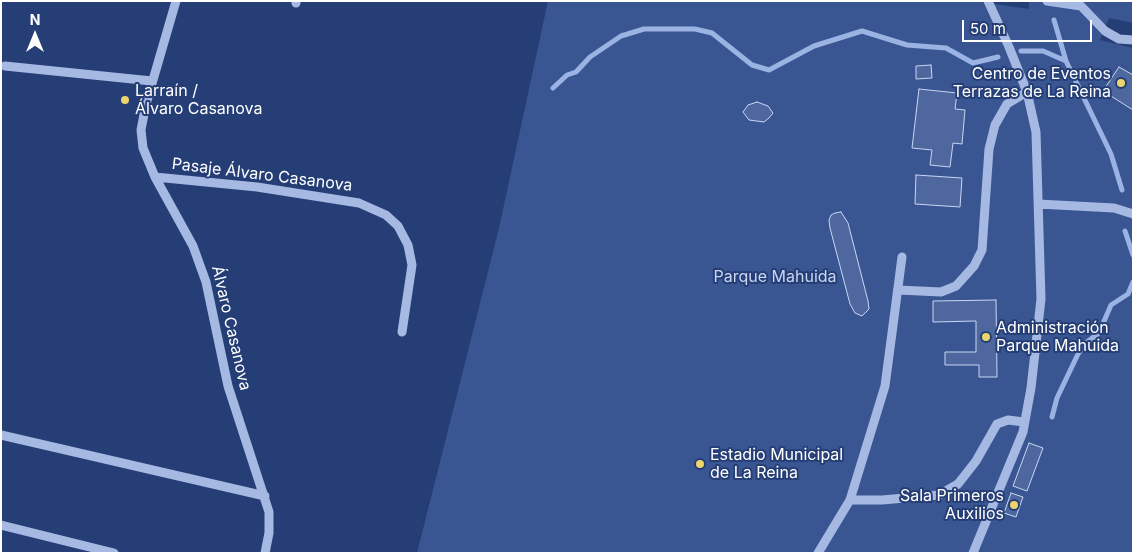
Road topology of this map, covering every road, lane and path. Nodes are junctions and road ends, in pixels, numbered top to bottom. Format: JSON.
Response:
{"nodes":[{"id":1,"x":176,"y":1,"type":"edge"},
{"id":2,"x":988,"y":1,"type":"edge"},
{"id":3,"x":1047,"y":1,"type":"edge"},
{"id":4,"x":1133,"y":40,"type":"edge"},
{"id":5,"x":4,"y":66,"type":"dead end"},
{"id":6,"x":152,"y":81,"type":"junction"},
{"id":7,"x":1027,"y":92,"type":"junction"},
{"id":8,"x":155,"y":176,"type":"junction"},
{"id":9,"x":1038,"y":204,"type":"junction"},
{"id":10,"x":1133,"y":214,"type":"edge"},
{"id":11,"x":902,"y":257,"type":"dead end"},
{"id":12,"x":898,"y":290,"type":"junction"},
{"id":13,"x":402,"y":332,"type":"dead end"},
{"id":14,"x":1024,"y":422,"type":"junction"},
{"id":15,"x":1,"y":435,"type":"edge"},
{"id":16,"x":265,"y":496,"type":"junction"},
{"id":17,"x":850,"y":500,"type":"junction"},
{"id":18,"x":1,"y":525,"type":"edge"},
{"id":19,"x":114,"y":553,"type":"edge"},
{"id":20,"x":265,"y":553,"type":"edge"},
{"id":21,"x":818,"y":553,"type":"edge"},
{"id":22,"x":973,"y":553,"type":"edge"}],
"edges":[{"from":1,"to":6,"type":"street","name":"Álvaro Casanova"},
{"from":2,"to":7,"type":"street"},
{"from":3,"to":4,"type":"street"},
{"from":5,"to":6,"type":"street"},
{"from":6,"to":8,"type":"street","name":"Álvaro Casanova"},
{"from":7,"to":9,"type":"street"},
{"from":7,"to":12,"type":"street"},
{"from":8,"to":13,"type":"street","name":"Pasaje Álvaro Casanova"},
{"from":8,"to":16,"type":"street","name":"Álvaro Casanova"},
{"from":9,"to":10,"type":"street"},
{"from":9,"to":14,"type":"street"},
{"from":11,"to":12,"type":"street"},
{"from":12,"to":17,"type":"street"},
{"from":14,"to":17,"type":"street"},
{"from":14,"to":22,"type":"street"},
{"from":15,"to":16,"type":"street"},
{"from":16,"to":20,"type":"street","name":"Álvaro Casanova"},
{"from":17,"to":21,"type":"street"},
{"from":18,"to":19,"type":"street"}]}
